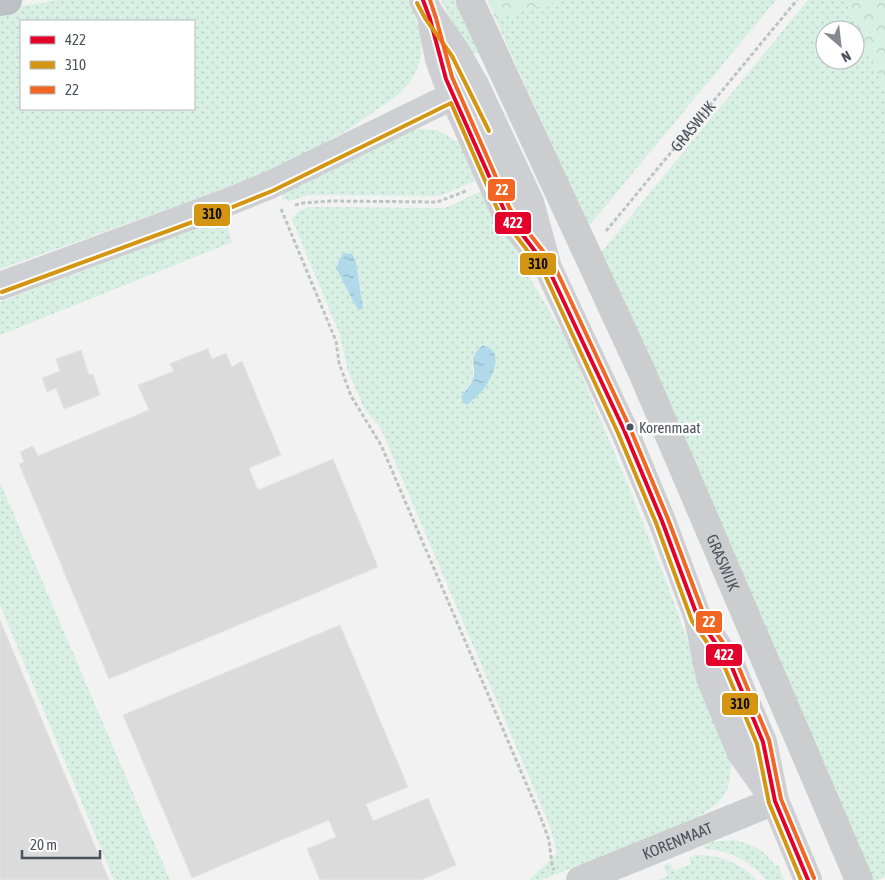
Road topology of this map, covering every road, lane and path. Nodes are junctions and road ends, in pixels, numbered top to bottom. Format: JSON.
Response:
{"nodes":[{"id":1,"x":7,"y":0,"type":"edge"},
{"id":2,"x":797,"y":0,"type":"edge"},
{"id":3,"x":0,"y":1,"type":"edge"},
{"id":4,"x":470,"y":1,"type":"edge"},
{"id":5,"x":427,"y":7,"type":"edge"},
{"id":6,"x":464,"y":90,"type":"junction"},
{"id":7,"x":492,"y":180,"type":"junction"},
{"id":8,"x":275,"y":197,"type":"junction"},
{"id":9,"x":584,"y":248,"type":"junction"},
{"id":10,"x":548,"y":268,"type":"junction"},
{"id":11,"x":0,"y":286,"type":"edge"},
{"id":12,"x":775,"y":801,"type":"junction"},
{"id":13,"x":568,"y":876,"type":"edge"},
{"id":14,"x":808,"y":880,"type":"edge"},
{"id":15,"x":858,"y":880,"type":"edge"}],
"edges":[{"from":1,"to":3,"type":"highway"},
{"from":2,"to":9,"type":"path","name":"GRASWIJK"},
{"from":4,"to":9,"type":"street","name":"GRASWIJK"},
{"from":5,"to":6,"type":"main road"},
{"from":6,"to":7,"type":"main road"},
{"from":6,"to":8,"type":"main road"},
{"from":6,"to":10,"type":"main road"},
{"from":7,"to":8,"type":"path"},
{"from":7,"to":10,"type":"main road"},
{"from":8,"to":11,"type":"main road"},
{"from":8,"to":13,"type":"path"},
{"from":9,"to":15,"type":"street","name":"GRASWIJK"},
{"from":10,"to":12,"type":"main road"},
{"from":12,"to":13,"type":"street","name":"KORENMAAT"},
{"from":12,"to":14,"type":"main road"}]}
